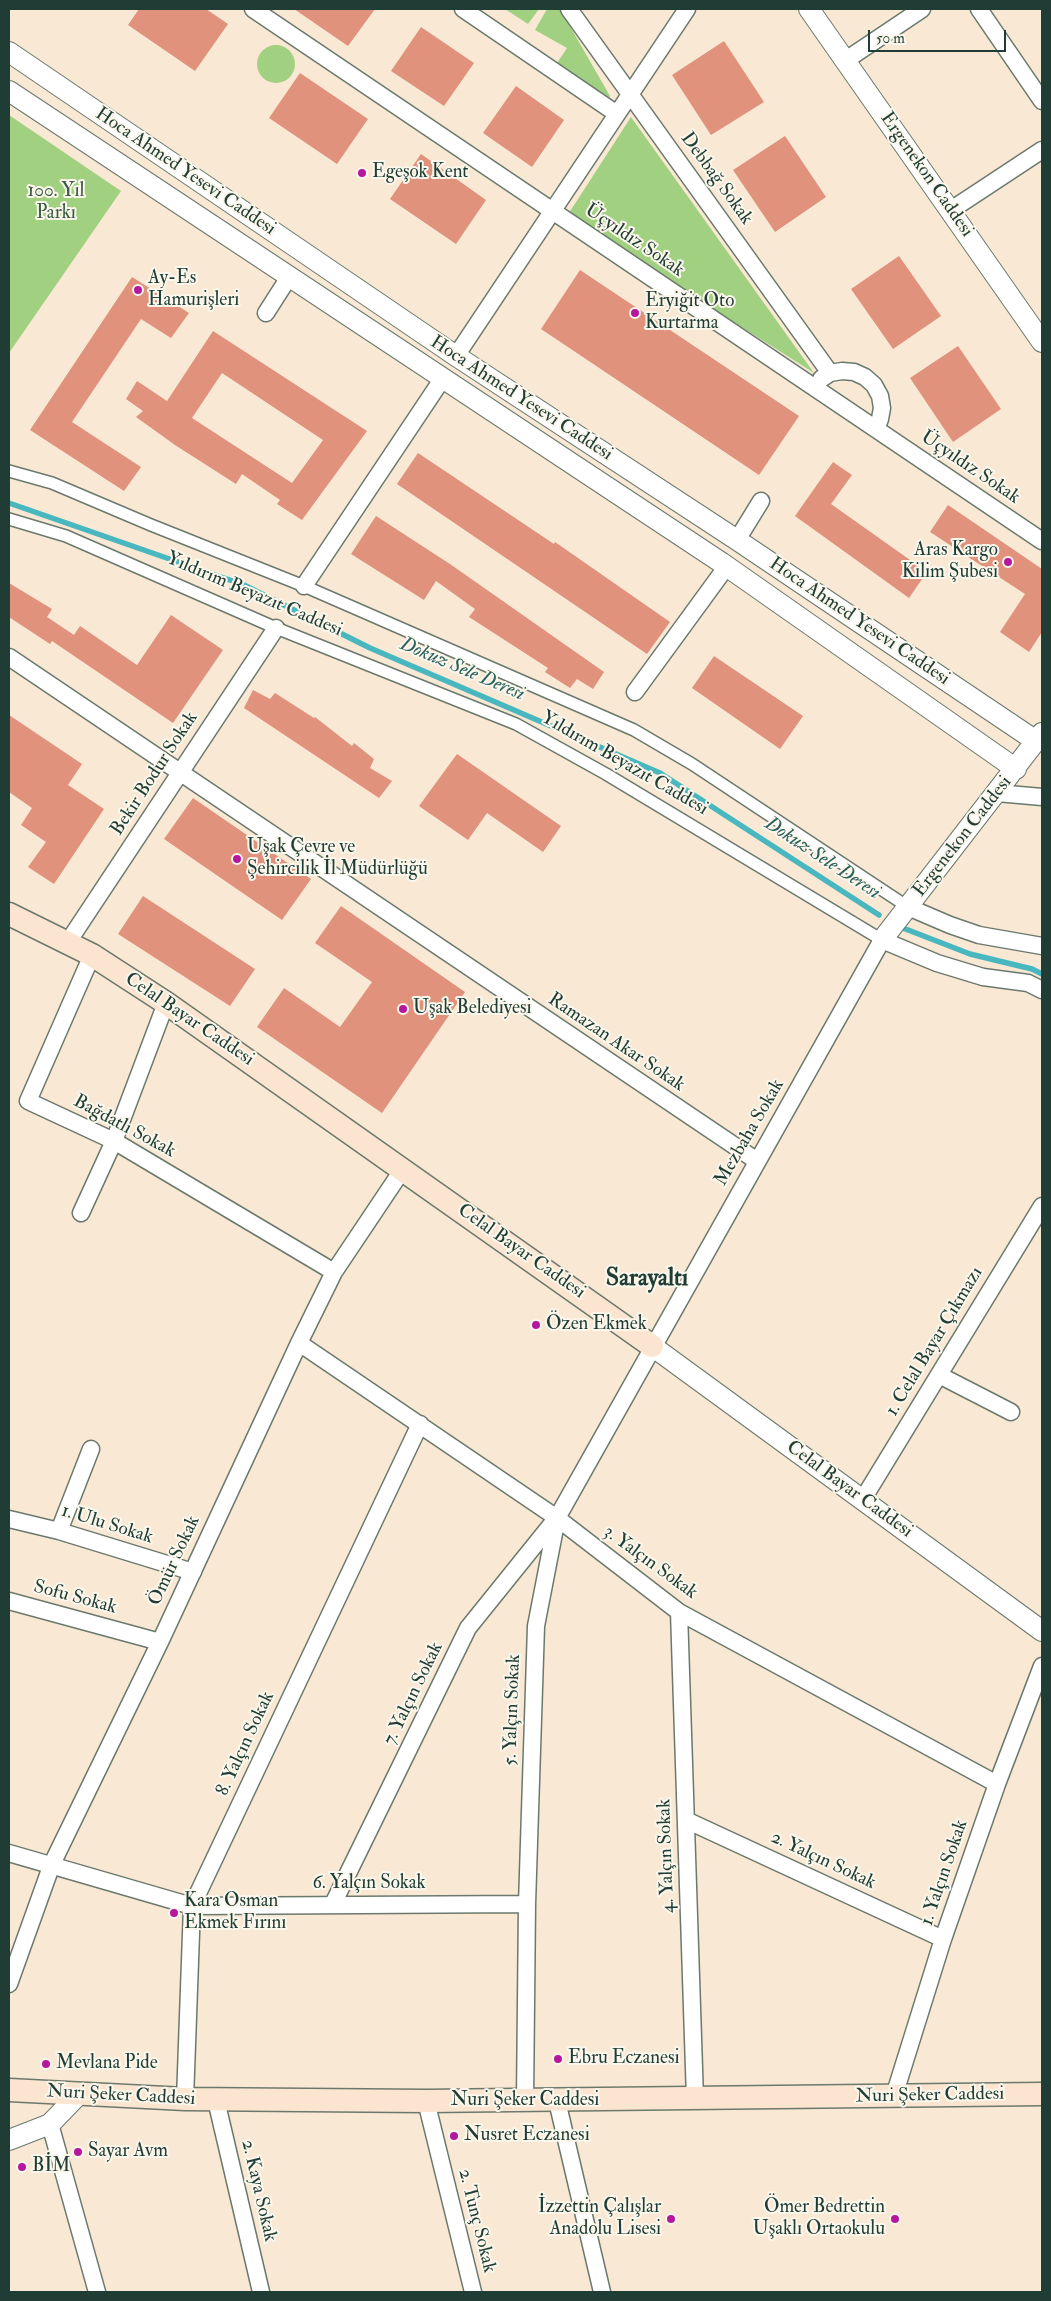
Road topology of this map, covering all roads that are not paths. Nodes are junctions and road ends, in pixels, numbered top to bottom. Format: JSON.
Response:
{"nodes":[{"id":1,"x":253,"y":9,"type":"edge"},
{"id":2,"x":463,"y":9,"type":"edge"},
{"id":3,"x":569,"y":9,"type":"edge"},
{"id":4,"x":687,"y":9,"type":"edge"},
{"id":5,"x":809,"y":9,"type":"edge"},
{"id":6,"x":922,"y":9,"type":"edge"},
{"id":7,"x":979,"y":9,"type":"edge"},
{"id":8,"x":9,"y":52,"type":"edge"},
{"id":9,"x":846,"y":60,"type":"junction"},
{"id":10,"x":9,"y":91,"type":"edge"},
{"id":11,"x":630,"y":94,"type":"junction"},
{"id":12,"x":1042,"y":101,"type":"edge"},
{"id":13,"x":617,"y":114,"type":"junction"},
{"id":14,"x":1042,"y":150,"type":"edge"},
{"id":15,"x":552,"y":210,"type":"junction"},
{"id":16,"x":951,"y":210,"type":"junction"},
{"id":17,"x":289,"y":277,"type":"junction"},
{"id":18,"x":266,"y":313,"type":"dead end"},
{"id":19,"x":1042,"y":342,"type":"edge"},
{"id":20,"x":456,"y":356,"type":"junction"},
{"id":21,"x":830,"y":373,"type":"junction"},
{"id":22,"x":442,"y":378,"type":"junction"},
{"id":23,"x":813,"y":386,"type":"junction"},
{"id":24,"x":876,"y":429,"type":"junction"},
{"id":25,"x":9,"y":471,"type":"edge"},
{"id":26,"x":761,"y":501,"type":"dead end"},
{"id":27,"x":9,"y":519,"type":"edge"},
{"id":28,"x":737,"y":540,"type":"junction"},
{"id":29,"x":1042,"y":541,"type":"edge"},
{"id":30,"x":727,"y":566,"type":"junction"},
{"id":31,"x":304,"y":586,"type":"junction"},
{"id":32,"x":276,"y":628,"type":"junction"},
{"id":33,"x":9,"y":658,"type":"edge"},
{"id":34,"x":635,"y":692,"type":"dead end"},
{"id":35,"x":1039,"y":738,"type":"edge"},
{"id":36,"x":1016,"y":769,"type":"junction"},
{"id":37,"x":180,"y":773,"type":"junction"},
{"id":38,"x":998,"y":793,"type":"junction"},
{"id":39,"x":1042,"y":797,"type":"edge"},
{"id":40,"x":908,"y":907,"type":"junction"},
{"id":41,"x":9,"y":914,"type":"edge"},
{"id":42,"x":882,"y":940,"type":"junction"},
{"id":43,"x":68,"y":942,"type":"junction"},
{"id":44,"x":1042,"y":946,"type":"edge"},
{"id":45,"x":92,"y":956,"type":"junction"},
{"id":46,"x":1042,"y":990,"type":"edge"},
{"id":47,"x":166,"y":1003,"type":"junction"},
{"id":48,"x":114,"y":1141,"type":"junction"},
{"id":49,"x":757,"y":1161,"type":"junction"},
{"id":50,"x":403,"y":1169,"type":"junction"},
{"id":51,"x":1042,"y":1206,"type":"edge"},
{"id":52,"x":81,"y":1213,"type":"dead end"},
{"id":53,"x":334,"y":1272,"type":"junction"},
{"id":54,"x":299,"y":1343,"type":"junction"},
{"id":55,"x":652,"y":1346,"type":"junction"},
{"id":56,"x":939,"y":1375,"type":"junction"},
{"id":57,"x":1011,"y":1412,"type":"dead end"},
{"id":58,"x":420,"y":1424,"type":"junction"},
{"id":59,"x":90,"y":1449,"type":"dead end"},
{"id":60,"x":863,"y":1500,"type":"junction"},
{"id":61,"x":556,"y":1518,"type":"junction"},
{"id":62,"x":9,"y":1519,"type":"edge"},
{"id":63,"x":59,"y":1531,"type":"junction"},
{"id":64,"x":192,"y":1572,"type":"junction"},
{"id":65,"x":9,"y":1601,"type":"edge"},
{"id":66,"x":679,"y":1612,"type":"junction"},
{"id":67,"x":1042,"y":1632,"type":"edge"},
{"id":68,"x":160,"y":1642,"type":"junction"},
{"id":69,"x":1042,"y":1666,"type":"edge"},
{"id":70,"x":997,"y":1784,"type":"junction"},
{"id":71,"x":686,"y":1820,"type":"junction"},
{"id":72,"x":9,"y":1853,"type":"edge"},
{"id":73,"x":52,"y":1864,"type":"junction"},
{"id":74,"x":333,"y":1904,"type":"junction"},
{"id":75,"x":527,"y":1904,"type":"junction"},
{"id":76,"x":192,"y":1906,"type":"junction"},
{"id":77,"x":944,"y":1938,"type":"junction"},
{"id":78,"x":9,"y":1984,"type":"edge"},
{"id":79,"x":9,"y":2090,"type":"edge"},
{"id":80,"x":79,"y":2094,"type":"junction"},
{"id":81,"x":1042,"y":2094,"type":"edge"},
{"id":82,"x":894,"y":2096,"type":"junction"},
{"id":83,"x":185,"y":2099,"type":"junction"},
{"id":84,"x":695,"y":2099,"type":"junction"},
{"id":85,"x":216,"y":2100,"type":"junction"},
{"id":86,"x":426,"y":2101,"type":"junction"},
{"id":87,"x":525,"y":2101,"type":"junction"},
{"id":88,"x":557,"y":2101,"type":"junction"},
{"id":89,"x":50,"y":2124,"type":"junction"},
{"id":90,"x":9,"y":2140,"type":"edge"},
{"id":91,"x":97,"y":2292,"type":"edge"},
{"id":92,"x":261,"y":2292,"type":"edge"},
{"id":93,"x":473,"y":2292,"type":"edge"},
{"id":94,"x":602,"y":2292,"type":"edge"}],
"edges":[{"from":1,"to":15,"type":"street","name":"Üçyıldız Sokak"},
{"from":2,"to":13,"type":"street"},
{"from":3,"to":11,"type":"street","name":"Debbağ Sokak"},
{"from":4,"to":11,"type":"street"},
{"from":5,"to":9,"type":"street","name":"Ergenekon Caddesi"},
{"from":6,"to":9,"type":"street"},
{"from":7,"to":12,"type":"street"},
{"from":8,"to":20,"type":"street","name":"Hoca Ahmed Yesevi Caddesi"},
{"from":9,"to":16,"type":"street","name":"Ergenekon Caddesi"},
{"from":10,"to":17,"type":"street","name":"Hoca Ahmed Yesevi Caddesi"},
{"from":11,"to":13,"type":"street"},
{"from":11,"to":21,"type":"street","name":"Debbağ Sokak"},
{"from":13,"to":15,"type":"street"},
{"from":14,"to":16,"type":"street"},
{"from":15,"to":20,"type":"street"},
{"from":15,"to":23,"type":"street","name":"Üçyıldız Sokak"},
{"from":16,"to":19,"type":"street","name":"Ergenekon Caddesi"},
{"from":17,"to":18,"type":"street"},
{"from":17,"to":22,"type":"street","name":"Hoca Ahmed Yesevi Caddesi"},
{"from":20,"to":28,"type":"street","name":"Hoca Ahmed Yesevi Caddesi"},
{"from":21,"to":23,"type":"street"},
{"from":21,"to":24,"type":"street"},
{"from":22,"to":30,"type":"street","name":"Hoca Ahmed Yesevi Caddesi"},
{"from":22,"to":31,"type":"street"},
{"from":23,"to":24,"type":"street","name":"Üçyıldız Sokak"},
{"from":24,"to":29,"type":"street","name":"Üçyıldız Sokak"},
{"from":25,"to":31,"type":"street","name":"Yıldırım Beyazıt Caddesi"},
{"from":26,"to":28,"type":"street"},
{"from":27,"to":32,"type":"street","name":"Yıldırım Beyazıt Caddesi"},
{"from":28,"to":35,"type":"street","name":"Hoca Ahmed Yesevi Caddesi"},
{"from":30,"to":34,"type":"street"},
{"from":30,"to":36,"type":"street","name":"Hoca Ahmed Yesevi Caddesi"},
{"from":31,"to":40,"type":"street","name":"Yıldırım Beyazıt Caddesi"},
{"from":32,"to":37,"type":"street","name":"Bekir Bodur Sokak"},
{"from":32,"to":42,"type":"street","name":"Yıldırım Beyazıt Caddesi"},
{"from":33,"to":37,"type":"street","name":"Ramazan Akar Sokak"},
{"from":35,"to":36,"type":"street","name":"Ergenekon Caddesi"},
{"from":36,"to":38,"type":"street","name":"Ergenekon Caddesi"},
{"from":37,"to":43,"type":"street","name":"Bekir Bodur Sokak"},
{"from":37,"to":49,"type":"street","name":"Ramazan Akar Sokak"},
{"from":38,"to":39,"type":"street"},
{"from":38,"to":40,"type":"street","name":"Ergenekon Caddesi"},
{"from":40,"to":42,"type":"street","name":"Ergenekon Caddesi"},
{"from":40,"to":44,"type":"street"},
{"from":41,"to":43,"type":"main road","name":"Celal Bayar Caddesi"},
{"from":42,"to":46,"type":"street","name":"Yıldırım Beyazıt Caddesi"},
{"from":42,"to":49,"type":"street","name":"Mezbaha Sokak"},
{"from":43,"to":45,"type":"main road","name":"Celal Bayar Caddesi"},
{"from":45,"to":47,"type":"main road","name":"Celal Bayar Caddesi"},
{"from":45,"to":48,"type":"street","name":"Bağdatlı Sokak"},
{"from":47,"to":48,"type":"street"},
{"from":47,"to":50,"type":"main road","name":"Celal Bayar Caddesi"},
{"from":48,"to":52,"type":"street"},
{"from":48,"to":53,"type":"street","name":"Bağdatlı Sokak"},
{"from":49,"to":55,"type":"street","name":"Mezbaha Sokak"},
{"from":50,"to":53,"type":"street","name":"Ömür Sokak"},
{"from":50,"to":55,"type":"main road","name":"Celal Bayar Caddesi"},
{"from":51,"to":56,"type":"street","name":"1. Celal Bayar Çıkmazı"},
{"from":53,"to":54,"type":"street","name":"Ömür Sokak"},
{"from":54,"to":58,"type":"street","name":"3. Yalçın Sokak"},
{"from":54,"to":64,"type":"street","name":"Ömür Sokak"},
{"from":55,"to":60,"type":"street","name":"Celal Bayar Caddesi"},
{"from":55,"to":61,"type":"street","name":"5. Yalçın Sokak"},
{"from":56,"to":57,"type":"street"},
{"from":56,"to":60,"type":"street","name":"1. Celal Bayar Çıkmazı"},
{"from":58,"to":61,"type":"street","name":"3. Yalçın Sokak"},
{"from":58,"to":76,"type":"street","name":"8. Yalçın Sokak"},
{"from":59,"to":63,"type":"street"},
{"from":60,"to":67,"type":"street","name":"Celal Bayar Caddesi"},
{"from":61,"to":66,"type":"street","name":"3. Yalçın Sokak"},
{"from":61,"to":74,"type":"street","name":"7. Yalçın Sokak"},
{"from":61,"to":75,"type":"street","name":"5. Yalçın Sokak"},
{"from":62,"to":63,"type":"street","name":"1. Ulu Sokak"},
{"from":63,"to":64,"type":"street","name":"1. Ulu Sokak"},
{"from":64,"to":68,"type":"street","name":"Ömür Sokak"},
{"from":65,"to":68,"type":"street","name":"Sofu Sokak"},
{"from":66,"to":70,"type":"street","name":"3. Yalçın Sokak"},
{"from":66,"to":71,"type":"street","name":"4. Yalçın Sokak"},
{"from":68,"to":73,"type":"street","name":"Ömür Sokak"},
{"from":69,"to":70,"type":"street","name":"1. Yalçın Sokak"},
{"from":70,"to":77,"type":"street","name":"1. Yalçın Sokak"},
{"from":71,"to":77,"type":"street","name":"2. Yalçın Sokak"},
{"from":71,"to":84,"type":"street","name":"4. Yalçın Sokak"},
{"from":72,"to":73,"type":"street","name":"6. Yalçın Sokak"},
{"from":73,"to":76,"type":"street","name":"6. Yalçın Sokak"},
{"from":73,"to":78,"type":"street","name":"Ömür Sokak"},
{"from":74,"to":75,"type":"street","name":"6. Yalçın Sokak"},
{"from":74,"to":76,"type":"street","name":"6. Yalçın Sokak"},
{"from":75,"to":87,"type":"street","name":"5. Yalçın Sokak"},
{"from":76,"to":83,"type":"street","name":"8. Yalçın Sokak"},
{"from":77,"to":82,"type":"street","name":"1. Yalçın Sokak"},
{"from":79,"to":80,"type":"main road","name":"Nuri Şeker Caddesi"},
{"from":80,"to":83,"type":"main road","name":"Nuri Şeker Caddesi"},
{"from":80,"to":89,"type":"street"},
{"from":81,"to":82,"type":"main road","name":"Nuri Şeker Caddesi"},
{"from":82,"to":84,"type":"main road","name":"Nuri Şeker Caddesi"},
{"from":83,"to":85,"type":"main road","name":"Nuri Şeker Caddesi"},
{"from":84,"to":88,"type":"main road","name":"Nuri Şeker Caddesi"},
{"from":85,"to":86,"type":"main road","name":"Nuri Şeker Caddesi"},
{"from":85,"to":92,"type":"street","name":"2. Kaya Sokak"},
{"from":86,"to":87,"type":"main road","name":"Nuri Şeker Caddesi"},
{"from":86,"to":93,"type":"street","name":"2. Tunç Sokak"},
{"from":87,"to":88,"type":"main road","name":"Nuri Şeker Caddesi"},
{"from":88,"to":94,"type":"street"},
{"from":89,"to":90,"type":"street"},
{"from":89,"to":91,"type":"street"}]}
